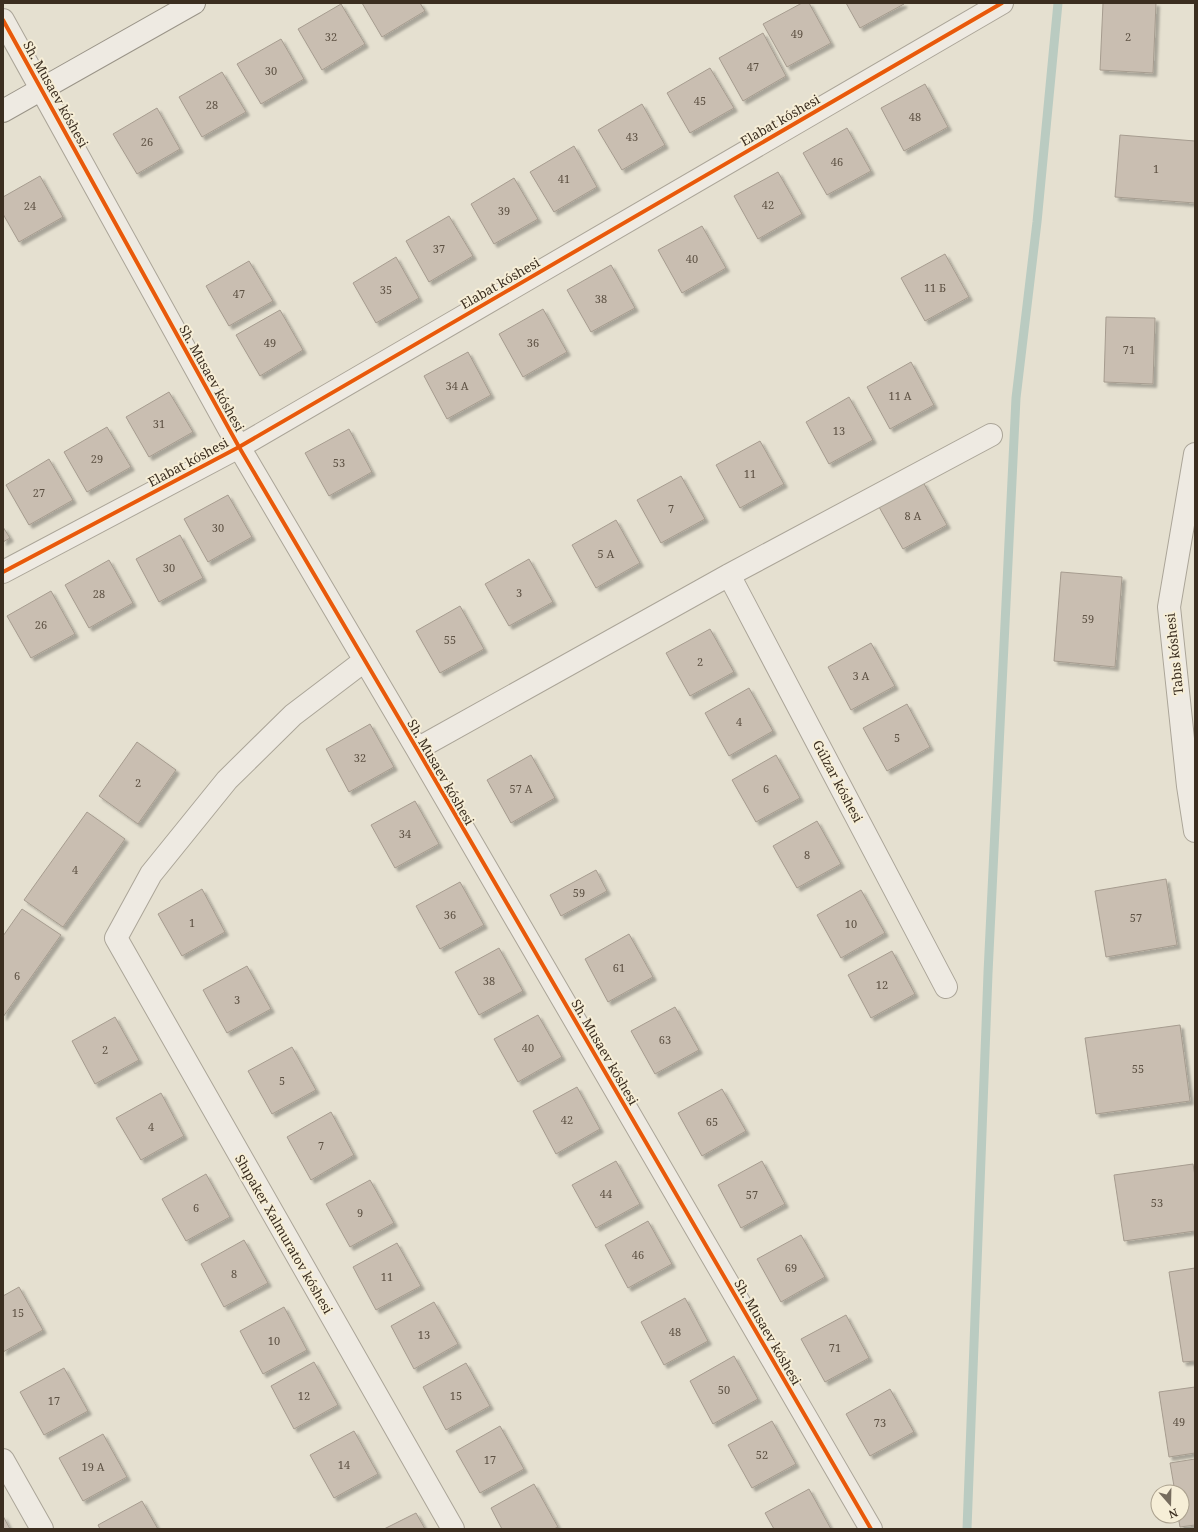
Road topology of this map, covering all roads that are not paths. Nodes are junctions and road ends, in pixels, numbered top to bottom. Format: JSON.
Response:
{"nodes":[{"id":1,"x":194,"y":3,"type":"edge"},
{"id":2,"x":1002,"y":3,"type":"edge"},
{"id":3,"x":3,"y":20,"type":"edge"},
{"id":4,"x":42,"y":89,"type":"junction"},
{"id":5,"x":3,"y":111,"type":"edge"},
{"id":6,"x":991,"y":435,"type":"dead end"},
{"id":7,"x":238,"y":447,"type":"junction"},
{"id":8,"x":1195,"y":454,"type":"edge"},
{"id":9,"x":3,"y":572,"type":"edge"},
{"id":10,"x":729,"y":574,"type":"junction"},
{"id":11,"x":364,"y":661,"type":"junction"},
{"id":12,"x":416,"y":749,"type":"junction"},
{"id":13,"x":1195,"y":831,"type":"edge"},
{"id":14,"x":946,"y":986,"type":"dead end"},
{"id":15,"x":3,"y":1460,"type":"edge"},
{"id":16,"x":42,"y":1529,"type":"edge"},
{"id":17,"x":453,"y":1529,"type":"edge"},
{"id":18,"x":871,"y":1529,"type":"edge"}],
"edges":[{"from":1,"to":4,"type":"street"},
{"from":2,"to":7,"type":"street","name":"Elabat kóshesi"},
{"from":3,"to":4,"type":"street","name":"Sh. Musaev kóshesi"},
{"from":4,"to":5,"type":"street"},
{"from":4,"to":7,"type":"street","name":"Sh. Musaev kóshesi"},
{"from":6,"to":10,"type":"street"},
{"from":7,"to":9,"type":"street","name":"Elabat kóshesi"},
{"from":7,"to":11,"type":"street","name":"Sh. Musaev kóshesi"},
{"from":8,"to":13,"type":"street","name":"Tabıs kóshesi"},
{"from":10,"to":12,"type":"street"},
{"from":10,"to":14,"type":"street","name":"Gúlzar kóshesi"},
{"from":11,"to":12,"type":"street","name":"Sh. Musaev kóshesi"},
{"from":11,"to":17,"type":"street","name":"Shıpaker Xalmuratov kóshesi"},
{"from":12,"to":18,"type":"street","name":"Sh. Musaev kóshesi"},
{"from":15,"to":16,"type":"street"}]}
